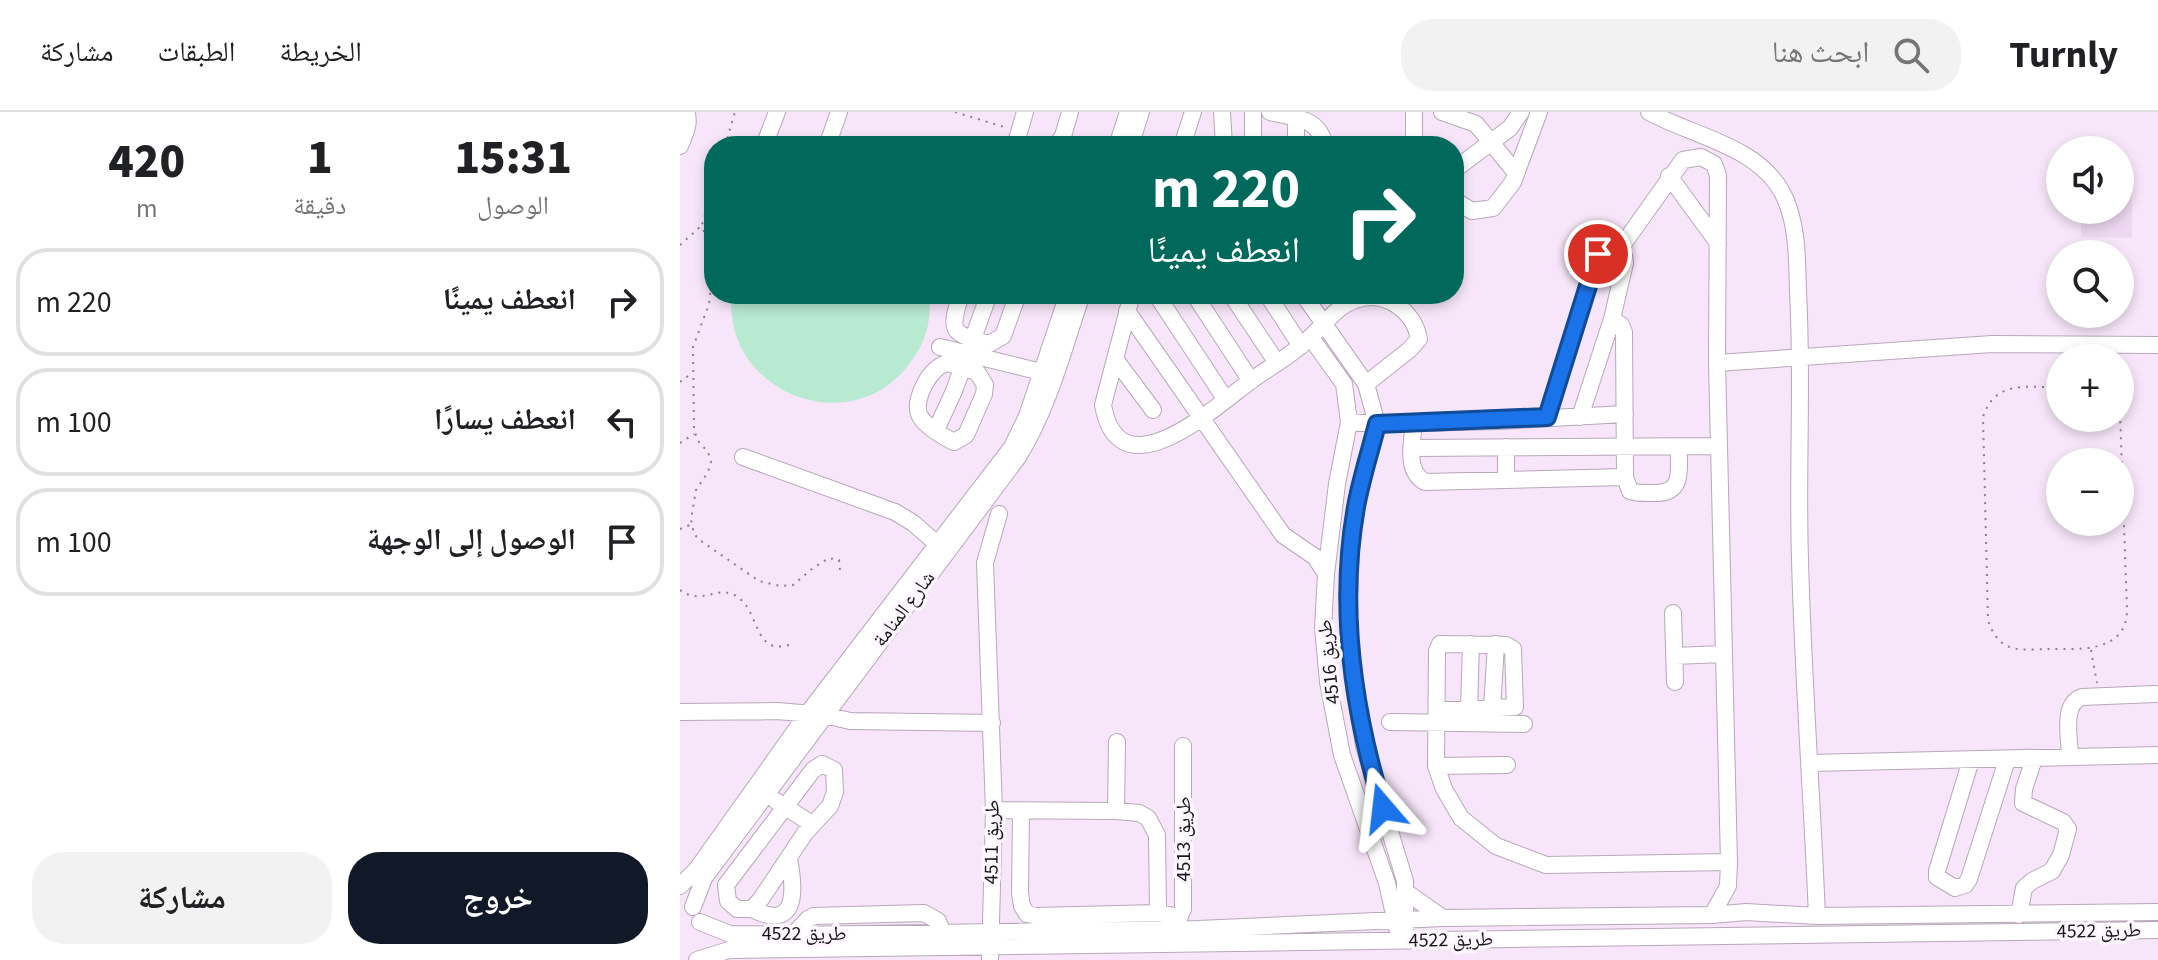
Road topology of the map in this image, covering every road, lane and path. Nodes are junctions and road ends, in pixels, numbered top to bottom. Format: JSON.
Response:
{"nodes":[{"id":1,"x":686,"y":112,"type":"edge"},
{"id":2,"x":735,"y":112,"type":"edge"},
{"id":3,"x":777,"y":112,"type":"edge"},
{"id":4,"x":839,"y":112,"type":"edge"},
{"id":5,"x":1025,"y":112,"type":"edge"},
{"id":6,"x":1070,"y":112,"type":"edge"},
{"id":7,"x":1128,"y":112,"type":"edge"},
{"id":8,"x":1141,"y":112,"type":"edge"},
{"id":9,"x":1222,"y":112,"type":"edge"},
{"id":10,"x":1253,"y":112,"type":"edge"},
{"id":11,"x":1270,"y":112,"type":"edge"},
{"id":12,"x":1414,"y":112,"type":"edge"},
{"id":13,"x":1442,"y":112,"type":"edge"},
{"id":14,"x":1521,"y":112,"type":"edge"},
{"id":15,"x":1539,"y":112,"type":"edge"},
{"id":16,"x":1649,"y":112,"type":"edge"},
{"id":17,"x":1192,"y":116,"type":"edge"},
{"id":18,"x":1477,"y":118,"type":"edge"},
{"id":19,"x":1296,"y":119,"type":"junction"},
{"id":20,"x":728,"y":136,"type":"edge"},
{"id":21,"x":768,"y":136,"type":"edge"},
{"id":22,"x":831,"y":136,"type":"edge"},
{"id":23,"x":1021,"y":136,"type":"edge"},
{"id":24,"x":1063,"y":136,"type":"edge"},
{"id":25,"x":1120,"y":136,"type":"edge"},
{"id":26,"x":1133,"y":136,"type":"edge"},
{"id":27,"x":1185,"y":136,"type":"edge"},
{"id":28,"x":1191,"y":136,"type":"edge"},
{"id":29,"x":1223,"y":136,"type":"edge"},
{"id":30,"x":1253,"y":136,"type":"edge"},
{"id":31,"x":1296,"y":136,"type":"edge"},
{"id":32,"x":1323,"y":136,"type":"edge"},
{"id":33,"x":1414,"y":136,"type":"edge"},
{"id":34,"x":1490,"y":143,"type":"junction"},
{"id":35,"x":680,"y":146,"type":"edge"},
{"id":36,"x":1464,"y":162,"type":"edge"},
{"id":37,"x":1516,"y":173,"type":"junction"},
{"id":38,"x":1669,"y":176,"type":"junction"},
{"id":39,"x":1464,"y":206,"type":"edge"},
{"id":40,"x":704,"y":218,"type":"edge"},
{"id":41,"x":702,"y":225,"type":"junction"},
{"id":42,"x":704,"y":232,"type":"edge"},
{"id":43,"x":1718,"y":243,"type":"junction"},
{"id":44,"x":680,"y":245,"type":"edge"},
{"id":45,"x":1619,"y":250,"type":"junction"},
{"id":46,"x":709,"y":304,"type":"edge"},
{"id":47,"x":958,"y":304,"type":"edge"},
{"id":48,"x":985,"y":304,"type":"edge"},
{"id":49,"x":1014,"y":304,"type":"edge"},
{"id":50,"x":1066,"y":304,"type":"edge"},
{"id":51,"x":1078,"y":304,"type":"edge"},
{"id":52,"x":1129,"y":304,"type":"edge"},
{"id":53,"x":1135,"y":304,"type":"edge"},
{"id":54,"x":1163,"y":304,"type":"edge"},
{"id":55,"x":1201,"y":304,"type":"edge"},
{"id":56,"x":1238,"y":304,"type":"edge"},
{"id":57,"x":1275,"y":304,"type":"edge"},
{"id":58,"x":1310,"y":304,"type":"edge"},
{"id":59,"x":1348,"y":304,"type":"edge"},
{"id":60,"x":1397,"y":304,"type":"edge"},
{"id":61,"x":1127,"y":311,"type":"junction"},
{"id":62,"x":1612,"y":319,"type":"junction"},
{"id":63,"x":1324,"y":325,"type":"junction"},
{"id":64,"x":1306,"y":342,"type":"junction"},
{"id":65,"x":940,"y":347,"type":"dead end"},
{"id":66,"x":2156,"y":347,"type":"edge"},
{"id":67,"x":968,"y":353,"type":"junction"},
{"id":68,"x":1801,"y":355,"type":"junction"},
{"id":69,"x":1115,"y":359,"type":"junction"},
{"id":70,"x":1277,"y":363,"type":"junction"},
{"id":71,"x":1717,"y":363,"type":"junction"},
{"id":72,"x":694,"y":371,"type":"junction"},
{"id":73,"x":1048,"y":374,"type":"junction"},
{"id":74,"x":1251,"y":381,"type":"junction"},
{"id":75,"x":680,"y":382,"type":"edge"},
{"id":76,"x":1366,"y":384,"type":"junction"},
{"id":77,"x":2046,"y":387,"type":"edge"},
{"id":78,"x":1226,"y":400,"type":"junction"},
{"id":79,"x":1153,"y":410,"type":"dead end"},
{"id":80,"x":1625,"y":414,"type":"junction"},
{"id":81,"x":1547,"y":417,"type":"junction"},
{"id":82,"x":1580,"y":417,"type":"junction"},
{"id":83,"x":1201,"y":419,"type":"junction"},
{"id":84,"x":1349,"y":422,"type":"junction"},
{"id":85,"x":1414,"y":423,"type":"junction"},
{"id":86,"x":1377,"y":424,"type":"junction"},
{"id":87,"x":936,"y":430,"type":"junction"},
{"id":88,"x":2121,"y":432,"type":"edge"},
{"id":89,"x":695,"y":433,"type":"junction"},
{"id":90,"x":1171,"y":437,"type":"junction"},
{"id":91,"x":680,"y":443,"type":"edge"},
{"id":92,"x":1219,"y":445,"type":"junction"},
{"id":93,"x":1718,"y":446,"type":"junction"},
{"id":94,"x":1506,"y":447,"type":"junction"},
{"id":95,"x":1679,"y":447,"type":"junction"},
{"id":96,"x":1411,"y":448,"type":"junction"},
{"id":97,"x":1625,"y":448,"type":"junction"},
{"id":98,"x":743,"y":457,"type":"dead end"},
{"id":99,"x":1625,"y":477,"type":"junction"},
{"id":100,"x":1506,"y":480,"type":"junction"},
{"id":101,"x":999,"y":514,"type":"dead end"},
{"id":102,"x":691,"y":525,"type":"junction"},
{"id":103,"x":1332,"y":526,"type":"junction"},
{"id":104,"x":680,"y":529,"type":"edge"},
{"id":105,"x":1299,"y":545,"type":"junction"},
{"id":106,"x":942,"y":548,"type":"junction"},
{"id":107,"x":840,"y":570,"type":"dead end"},
{"id":108,"x":1326,"y":574,"type":"junction"},
{"id":109,"x":680,"y":590,"type":"edge"},
{"id":110,"x":1673,"y":613,"type":"dead end"},
{"id":111,"x":1471,"y":644,"type":"junction"},
{"id":112,"x":1496,"y":644,"type":"junction"},
{"id":113,"x":789,"y":645,"type":"dead end"},
{"id":114,"x":2091,"y":648,"type":"junction"},
{"id":115,"x":1722,"y":654,"type":"junction"},
{"id":116,"x":1674,"y":656,"type":"junction"},
{"id":117,"x":1675,"y":682,"type":"dead end"},
{"id":118,"x":2155,"y":694,"type":"dead end"},
{"id":119,"x":2099,"y":696,"type":"junction"},
{"id":120,"x":1469,"y":709,"type":"junction"},
{"id":121,"x":1492,"y":709,"type":"junction"},
{"id":122,"x":680,"y":712,"type":"edge"},
{"id":123,"x":817,"y":714,"type":"junction"},
{"id":124,"x":1437,"y":716,"type":"junction"},
{"id":125,"x":1390,"y":722,"type":"dead end"},
{"id":126,"x":992,"y":723,"type":"junction"},
{"id":127,"x":1524,"y":724,"type":"dead end"},
{"id":128,"x":1117,"y":742,"type":"dead end"},
{"id":129,"x":1183,"y":746,"type":"dead end"},
{"id":130,"x":2158,"y":755,"type":"edge"},
{"id":131,"x":2070,"y":757,"type":"junction"},
{"id":132,"x":2034,"y":759,"type":"junction"},
{"id":133,"x":1971,"y":760,"type":"junction"},
{"id":134,"x":2007,"y":760,"type":"junction"},
{"id":135,"x":1810,"y":763,"type":"junction"},
{"id":136,"x":1507,"y":765,"type":"dead end"},
{"id":137,"x":1436,"y":766,"type":"junction"},
{"id":138,"x":758,"y":795,"type":"junction"},
{"id":139,"x":994,"y":810,"type":"junction"},
{"id":140,"x":782,"y":811,"type":"junction"},
{"id":141,"x":1021,"y":811,"type":"junction"},
{"id":142,"x":1116,"y":811,"type":"junction"},
{"id":143,"x":808,"y":829,"type":"junction"},
{"id":144,"x":789,"y":859,"type":"junction"},
{"id":145,"x":1729,"y":862,"type":"junction"},
{"id":146,"x":680,"y":886,"type":"edge"},
{"id":147,"x":1728,"y":886,"type":"junction"},
{"id":148,"x":1398,"y":893,"type":"junction"},
{"id":149,"x":680,"y":894,"type":"edge"},
{"id":150,"x":752,"y":909,"type":"junction"},
{"id":151,"x":1746,"y":912,"type":"junction"},
{"id":152,"x":2158,"y":912,"type":"edge"},
{"id":153,"x":1158,"y":913,"type":"junction"},
{"id":154,"x":697,"y":915,"type":"junction"},
{"id":155,"x":1712,"y":915,"type":"junction"},
{"id":156,"x":2019,"y":915,"type":"junction"},
{"id":157,"x":1817,"y":916,"type":"junction"},
{"id":158,"x":1179,"y":918,"type":"junction"},
{"id":159,"x":1443,"y":918,"type":"junction"},
{"id":160,"x":1368,"y":922,"type":"junction"},
{"id":161,"x":2158,"y":930,"type":"edge"},
{"id":162,"x":1402,"y":931,"type":"junction"},
{"id":163,"x":1186,"y":942,"type":"junction"},
{"id":164,"x":990,"y":946,"type":"edge"},
{"id":165,"x":1081,"y":952,"type":"edge"},
{"id":166,"x":697,"y":960,"type":"edge"},
{"id":167,"x":1186,"y":960,"type":"edge"}],
"edges":[{"from":1,"to":35,"type":"street"},
{"from":2,"to":20,"type":"path"},
{"from":3,"to":21,"type":"street"},
{"from":4,"to":22,"type":"street"},
{"from":5,"to":23,"type":"street"},
{"from":6,"to":24,"type":"street"},
{"from":7,"to":25,"type":"street"},
{"from":8,"to":26,"type":"street"},
{"from":9,"to":29,"type":"street"},
{"from":10,"to":30,"type":"street"},
{"from":11,"to":19,"type":"street"},
{"from":12,"to":33,"type":"street"},
{"from":13,"to":18,"type":"street"},
{"from":14,"to":34,"type":"street"},
{"from":15,"to":37,"type":"street"},
{"from":16,"to":68,"type":"street"},
{"from":17,"to":27,"type":"street"},
{"from":17,"to":28,"type":"street"},
{"from":18,"to":34,"type":"street"},
{"from":19,"to":31,"type":"street"},
{"from":19,"to":32,"type":"street"},
{"from":34,"to":36,"type":"street"},
{"from":34,"to":37,"type":"street"},
{"from":37,"to":39,"type":"street"},
{"from":38,"to":43,"type":"street"},
{"from":38,"to":43,"type":"street"},
{"from":38,"to":45,"type":"street"},
{"from":40,"to":41,"type":"path"},
{"from":41,"to":42,"type":"path"},
{"from":41,"to":44,"type":"path"},
{"from":43,"to":71,"type":"street"},
{"from":45,"to":62,"type":"street"},
{"from":45,"to":81,"type":"street"},
{"from":46,"to":72,"type":"path"},
{"from":47,"to":67,"type":"street"},
{"from":48,"to":67,"type":"street"},
{"from":49,"to":67,"type":"street"},
{"from":50,"to":73,"type":"street","name":"شارع المنامة"},
{"from":51,"to":73,"type":"street","name":"شارع المنامة"},
{"from":52,"to":61,"type":"street"},
{"from":53,"to":61,"type":"street"},
{"from":54,"to":78,"type":"street"},
{"from":55,"to":74,"type":"street"},
{"from":56,"to":70,"type":"street"},
{"from":57,"to":64,"type":"street","name":"طريق 4516"},
{"from":58,"to":63,"type":"street","name":"طريق 4516"},
{"from":59,"to":63,"type":"street"},
{"from":60,"to":76,"type":"street"},
{"from":61,"to":69,"type":"street"},
{"from":61,"to":83,"type":"street"},
{"from":62,"to":80,"type":"street"},
{"from":62,"to":82,"type":"street"},
{"from":63,"to":64,"type":"street"},
{"from":63,"to":76,"type":"street","name":"طريق 4516"},
{"from":64,"to":70,"type":"street"},
{"from":64,"to":84,"type":"street","name":"طريق 4516"},
{"from":65,"to":67,"type":"street"},
{"from":66,"to":68,"type":"street"},
{"from":67,"to":73,"type":"street"},
{"from":67,"to":87,"type":"street"},
{"from":67,"to":87,"type":"street"},
{"from":67,"to":87,"type":"street"},
{"from":68,"to":71,"type":"street"},
{"from":68,"to":135,"type":"street"},
{"from":69,"to":79,"type":"street"},
{"from":69,"to":90,"type":"street"},
{"from":70,"to":74,"type":"street"},
{"from":71,"to":93,"type":"street"},
{"from":72,"to":75,"type":"path"},
{"from":72,"to":89,"type":"path"},
{"from":73,"to":106,"type":"street","name":"شارع المنامة"},
{"from":74,"to":78,"type":"street"},
{"from":76,"to":86,"type":"street","name":"طريق 4516"},
{"from":77,"to":114,"type":"path"},
{"from":78,"to":83,"type":"street"},
{"from":80,"to":82,"type":"street"},
{"from":80,"to":97,"type":"street"},
{"from":81,"to":82,"type":"street"},
{"from":81,"to":85,"type":"street"},
{"from":83,"to":90,"type":"street"},
{"from":83,"to":92,"type":"street"},
{"from":84,"to":86,"type":"street"},
{"from":84,"to":103,"type":"street","name":"طريق 4516"},
{"from":85,"to":86,"type":"street"},
{"from":85,"to":96,"type":"street"},
{"from":86,"to":148,"type":"street","name":"طريق 4516"},
{"from":88,"to":114,"type":"path"},
{"from":89,"to":91,"type":"path"},
{"from":89,"to":102,"type":"path"},
{"from":90,"to":92,"type":"street"},
{"from":92,"to":105,"type":"street"},
{"from":93,"to":95,"type":"street"},
{"from":93,"to":115,"type":"street"},
{"from":94,"to":96,"type":"street"},
{"from":94,"to":97,"type":"street"},
{"from":94,"to":100,"type":"street"},
{"from":95,"to":97,"type":"street"},
{"from":95,"to":99,"type":"street"},
{"from":96,"to":100,"type":"street"},
{"from":97,"to":99,"type":"street"},
{"from":98,"to":106,"type":"street"},
{"from":99,"to":100,"type":"street"},
{"from":101,"to":126,"type":"street","name":"طريق 4511"},
{"from":102,"to":104,"type":"path"},
{"from":102,"to":107,"type":"path"},
{"from":103,"to":105,"type":"street"},
{"from":103,"to":108,"type":"street","name":"طريق 4516"},
{"from":105,"to":108,"type":"street"},
{"from":106,"to":123,"type":"street","name":"شارع المنامة"},
{"from":108,"to":148,"type":"street","name":"طريق 4516"},
{"from":109,"to":113,"type":"path"},
{"from":110,"to":116,"type":"street"},
{"from":111,"to":112,"type":"street"},
{"from":111,"to":120,"type":"street"},
{"from":111,"to":124,"type":"street"},
{"from":112,"to":121,"type":"street"},
{"from":112,"to":121,"type":"street"},
{"from":114,"to":119,"type":"path"},
{"from":115,"to":116,"type":"street"},
{"from":115,"to":145,"type":"street"},
{"from":116,"to":117,"type":"street"},
{"from":118,"to":119,"type":"street"},
{"from":119,"to":131,"type":"street"},
{"from":120,"to":121,"type":"street"},
{"from":120,"to":124,"type":"street"},
{"from":122,"to":123,"type":"street"},
{"from":123,"to":126,"type":"street"},
{"from":123,"to":138,"type":"street","name":"شارع المنامة"},
{"from":124,"to":125,"type":"street"},
{"from":124,"to":127,"type":"street"},
{"from":124,"to":137,"type":"street"},
{"from":126,"to":139,"type":"street","name":"طريق 4511"},
{"from":128,"to":142,"type":"street"},
{"from":129,"to":158,"type":"street","name":"طريق 4513"},
{"from":130,"to":131,"type":"street"},
{"from":131,"to":132,"type":"street"},
{"from":132,"to":134,"type":"street"},
{"from":132,"to":156,"type":"street"},
{"from":133,"to":134,"type":"street"},
{"from":133,"to":134,"type":"street"},
{"from":133,"to":135,"type":"street"},
{"from":135,"to":157,"type":"street"},
{"from":136,"to":137,"type":"street"},
{"from":137,"to":145,"type":"street"},
{"from":138,"to":140,"type":"street"},
{"from":138,"to":146,"type":"street","name":"شارع المنامة"},
{"from":138,"to":154,"type":"street","name":"شارع المنامة"},
{"from":139,"to":141,"type":"street"},
{"from":139,"to":164,"type":"street","name":"طريق 4511"},
{"from":140,"to":143,"type":"street"},
{"from":140,"to":143,"type":"street"},
{"from":140,"to":150,"type":"street"},
{"from":141,"to":142,"type":"street"},
{"from":141,"to":153,"type":"street"},
{"from":142,"to":153,"type":"street"},
{"from":143,"to":144,"type":"street"},
{"from":144,"to":150,"type":"street"},
{"from":144,"to":150,"type":"street"},
{"from":145,"to":147,"type":"street"},
{"from":147,"to":151,"type":"street"},
{"from":147,"to":155,"type":"street"},
{"from":148,"to":159,"type":"street"},
{"from":148,"to":160,"type":"street"},
{"from":148,"to":162,"type":"street","name":"طريق 4516"},
{"from":149,"to":154,"type":"street"},
{"from":151,"to":155,"type":"street","name":"طريق 4522"},
{"from":151,"to":157,"type":"street","name":"طريق 4522"},
{"from":152,"to":156,"type":"street","name":"طريق 4522"},
{"from":153,"to":158,"type":"street"},
{"from":154,"to":164,"type":"street","name":"طريق 4522"},
{"from":154,"to":166,"type":"street","name":"شارع المنامة"},
{"from":155,"to":159,"type":"street","name":"طريق 4522"},
{"from":156,"to":157,"type":"street","name":"طريق 4522"},
{"from":158,"to":160,"type":"street","name":"طريق 4522"},
{"from":158,"to":164,"type":"street","name":"طريق 4522"},
{"from":159,"to":162,"type":"street","name":"طريق 4522"},
{"from":160,"to":162,"type":"street","name":"طريق 4522"},
{"from":161,"to":162,"type":"street","name":"طريق 4522"},
{"from":162,"to":163,"type":"street","name":"طريق 4522"},
{"from":163,"to":165,"type":"street","name":"طريق 4522"},
{"from":163,"to":167,"type":"street"},
{"from":164,"to":165,"type":"street","name":"طريق 4522"},
{"from":164,"to":166,"type":"street","name":"طريق 4522"}]}
